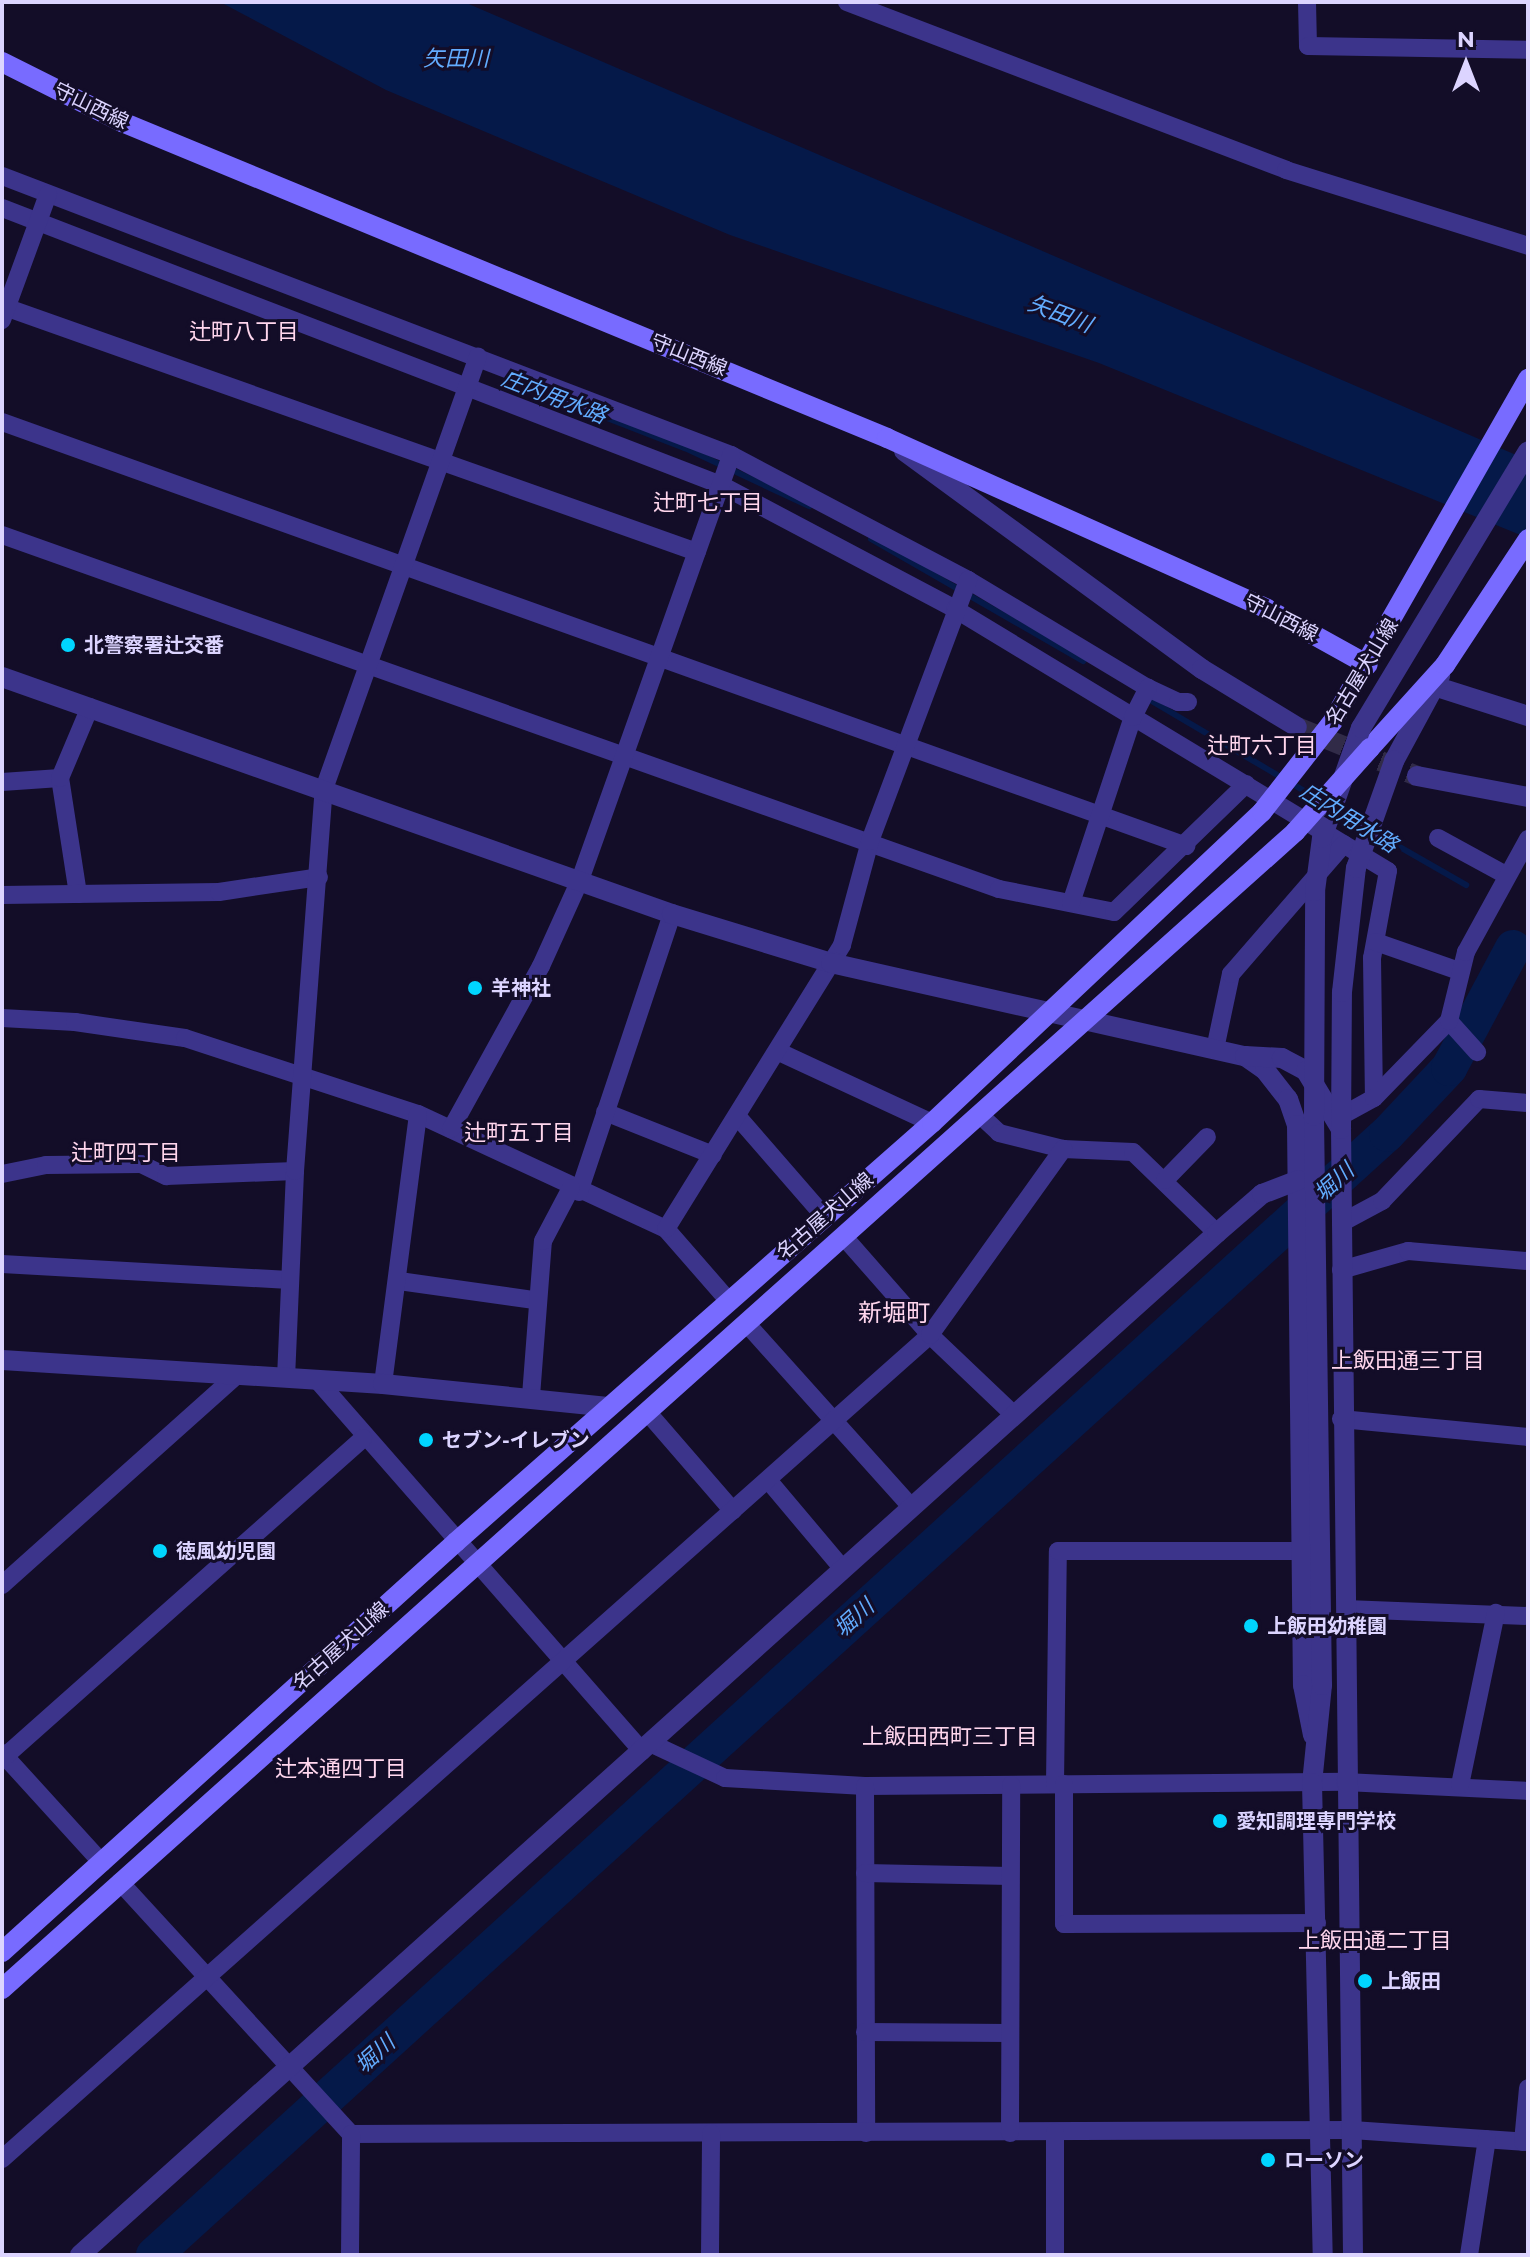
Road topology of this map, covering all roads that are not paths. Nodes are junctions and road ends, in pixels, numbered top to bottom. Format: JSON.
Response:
{"nodes":[{"id":1,"x":847,"y":2,"type":"edge"},
{"id":2,"x":1307,"y":2,"type":"edge"},
{"id":3,"x":1528,"y":50,"type":"edge"},
{"id":4,"x":2,"y":62,"type":"edge"},
{"id":5,"x":2,"y":176,"type":"edge"},
{"id":6,"x":48,"y":194,"type":"junction"},
{"id":7,"x":2,"y":208,"type":"edge"},
{"id":8,"x":37,"y":221,"type":"junction"},
{"id":9,"x":1528,"y":246,"type":"edge"},
{"id":10,"x":4,"y":311,"type":"edge"},
{"id":11,"x":478,"y":357,"type":"junction"},
{"id":12,"x":1528,"y":379,"type":"edge"},
{"id":13,"x":466,"y":389,"type":"junction"},
{"id":14,"x":2,"y":422,"type":"edge"},
{"id":15,"x":887,"y":438,"type":"junction"},
{"id":16,"x":1528,"y":451,"type":"edge"},
{"id":17,"x":731,"y":455,"type":"junction"},
{"id":18,"x":439,"y":463,"type":"junction"},
{"id":19,"x":721,"y":485,"type":"junction"},
{"id":20,"x":2,"y":535,"type":"edge"},
{"id":21,"x":1528,"y":539,"type":"edge"},
{"id":22,"x":697,"y":552,"type":"junction"},
{"id":23,"x":404,"y":566,"type":"junction"},
{"id":24,"x":968,"y":580,"type":"junction"},
{"id":25,"x":955,"y":609,"type":"junction"},
{"id":26,"x":661,"y":657,"type":"junction"},
{"id":27,"x":1449,"y":659,"type":"junction"},
{"id":28,"x":368,"y":664,"type":"junction"},
{"id":29,"x":1368,"y":665,"type":"junction"},
{"id":30,"x":2,"y":677,"type":"edge"},
{"id":31,"x":1434,"y":686,"type":"junction"},
{"id":32,"x":1148,"y":688,"type":"junction"},
{"id":33,"x":1188,"y":702,"type":"dead end"},
{"id":34,"x":90,"y":707,"type":"junction"},
{"id":35,"x":1135,"y":712,"type":"junction"},
{"id":36,"x":1528,"y":716,"type":"edge"},
{"id":37,"x":1297,"y":727,"type":"tunnel mouth"},
{"id":38,"x":906,"y":746,"type":"junction"},
{"id":39,"x":625,"y":754,"type":"junction"},
{"id":40,"x":1417,"y":776,"type":"tunnel mouth"},
{"id":41,"x":60,"y":778,"type":"junction"},
{"id":42,"x":2,"y":782,"type":"edge"},
{"id":43,"x":1246,"y":784,"type":"junction"},
{"id":44,"x":324,"y":789,"type":"junction"},
{"id":45,"x":1528,"y":797,"type":"edge"},
{"id":46,"x":1099,"y":815,"type":"junction"},
{"id":47,"x":1438,"y":838,"type":"dead end"},
{"id":48,"x":1528,"y":839,"type":"edge"},
{"id":49,"x":870,"y":841,"type":"junction"},
{"id":50,"x":1344,"y":844,"type":"junction"},
{"id":51,"x":1186,"y":846,"type":"junction"},
{"id":52,"x":1506,"y":875,"type":"junction"},
{"id":53,"x":319,"y":877,"type":"junction"},
{"id":54,"x":580,"y":880,"type":"junction"},
{"id":55,"x":78,"y":894,"type":"junction"},
{"id":56,"x":2,"y":895,"type":"edge"},
{"id":57,"x":1071,"y":903,"type":"junction"},
{"id":58,"x":672,"y":914,"type":"junction"},
{"id":59,"x":1376,"y":942,"type":"junction"},
{"id":60,"x":831,"y":963,"type":"junction"},
{"id":61,"x":1459,"y":971,"type":"junction"},
{"id":62,"x":1051,"y":1012,"type":"junction"},
{"id":63,"x":2,"y":1018,"type":"edge"},
{"id":64,"x":1086,"y":1021,"type":"junction"},
{"id":65,"x":1453,"y":1025,"type":"junction"},
{"id":66,"x":1215,"y":1049,"type":"junction"},
{"id":67,"x":777,"y":1051,"type":"junction"},
{"id":68,"x":1477,"y":1052,"type":"dead end"},
{"id":69,"x":1245,"y":1056,"type":"junction"},
{"id":70,"x":301,"y":1076,"type":"junction"},
{"id":71,"x":1374,"y":1098,"type":"junction"},
{"id":72,"x":1528,"y":1103,"type":"edge"},
{"id":73,"x":605,"y":1112,"type":"junction"},
{"id":74,"x":418,"y":1114,"type":"junction"},
{"id":75,"x":980,"y":1115,"type":"junction"},
{"id":76,"x":737,"y":1116,"type":"junction"},
{"id":77,"x":1342,"y":1122,"type":"junction"},
{"id":78,"x":932,"y":1123,"type":"junction"},
{"id":79,"x":451,"y":1129,"type":"junction"},
{"id":80,"x":1207,"y":1137,"type":"dead end"},
{"id":81,"x":1063,"y":1149,"type":"junction"},
{"id":82,"x":713,"y":1155,"type":"junction"},
{"id":83,"x":295,"y":1171,"type":"junction"},
{"id":84,"x":2,"y":1174,"type":"edge"},
{"id":85,"x":1165,"y":1180,"type":"junction"},
{"id":86,"x":1298,"y":1180,"type":"junction"},
{"id":87,"x":575,"y":1190,"type":"junction"},
{"id":88,"x":824,"y":1216,"type":"junction"},
{"id":89,"x":1341,"y":1217,"type":"junction"},
{"id":90,"x":666,"y":1229,"type":"junction"},
{"id":91,"x":1217,"y":1233,"type":"junction"},
{"id":92,"x":844,"y":1237,"type":"junction"},
{"id":93,"x":1528,"y":1261,"type":"edge"},
{"id":94,"x":2,"y":1264,"type":"edge"},
{"id":95,"x":1341,"y":1270,"type":"junction"},
{"id":96,"x":290,"y":1280,"type":"junction"},
{"id":97,"x":399,"y":1281,"type":"junction"},
{"id":98,"x":535,"y":1300,"type":"junction"},
{"id":99,"x":728,"y":1300,"type":"junction"},
{"id":100,"x":747,"y":1324,"type":"junction"},
{"id":101,"x":930,"y":1335,"type":"junction"},
{"id":102,"x":2,"y":1360,"type":"edge"},
{"id":103,"x":236,"y":1376,"type":"junction"},
{"id":104,"x":286,"y":1378,"type":"junction"},
{"id":105,"x":318,"y":1381,"type":"junction"},
{"id":106,"x":383,"y":1384,"type":"junction"},
{"id":107,"x":531,"y":1396,"type":"junction"},
{"id":108,"x":608,"y":1407,"type":"junction"},
{"id":109,"x":649,"y":1414,"type":"junction"},
{"id":110,"x":1014,"y":1415,"type":"junction"},
{"id":111,"x":1341,"y":1419,"type":"junction"},
{"id":112,"x":835,"y":1420,"type":"junction"},
{"id":113,"x":1528,"y":1437,"type":"edge"},
{"id":114,"x":363,"y":1438,"type":"junction"},
{"id":115,"x":768,"y":1480,"type":"junction"},
{"id":116,"x":912,"y":1508,"type":"junction"},
{"id":117,"x":733,"y":1511,"type":"junction"},
{"id":118,"x":456,"y":1542,"type":"junction"},
{"id":119,"x":1301,"y":1551,"type":"junction"},
{"id":120,"x":479,"y":1567,"type":"junction"},
{"id":121,"x":843,"y":1569,"type":"junction"},
{"id":122,"x":2,"y":1585,"type":"edge"},
{"id":123,"x":1346,"y":1609,"type":"junction"},
{"id":124,"x":1496,"y":1613,"type":"junction"},
{"id":125,"x":1528,"y":1616,"type":"edge"},
{"id":126,"x":563,"y":1662,"type":"junction"},
{"id":127,"x":1313,"y":1735,"type":"junction"},
{"id":128,"x":646,"y":1747,"type":"junction"},
{"id":129,"x":3,"y":1756,"type":"edge"},
{"id":130,"x":1345,"y":1782,"type":"junction"},
{"id":131,"x":1312,"y":1783,"type":"junction"},
{"id":132,"x":1060,"y":1784,"type":"junction"},
{"id":133,"x":1011,"y":1785,"type":"junction"},
{"id":134,"x":1460,"y":1785,"type":"junction"},
{"id":135,"x":865,"y":1786,"type":"junction"},
{"id":136,"x":1528,"y":1791,"type":"edge"},
{"id":137,"x":102,"y":1863,"type":"junction"},
{"id":138,"x":865,"y":1873,"type":"junction"},
{"id":139,"x":1010,"y":1876,"type":"junction"},
{"id":140,"x":120,"y":1882,"type":"junction"},
{"id":141,"x":1317,"y":1923,"type":"junction"},
{"id":142,"x":2,"y":1952,"type":"edge"},
{"id":143,"x":204,"y":1977,"type":"junction"},
{"id":144,"x":2,"y":1989,"type":"edge"},
{"id":145,"x":865,"y":2032,"type":"junction"},
{"id":146,"x":1009,"y":2033,"type":"junction"},
{"id":147,"x":293,"y":2076,"type":"junction"},
{"id":148,"x":1528,"y":2088,"type":"edge"},
{"id":149,"x":338,"y":2123,"type":"junction"},
{"id":150,"x":1318,"y":2130,"type":"junction"},
{"id":151,"x":1352,"y":2130,"type":"junction"},
{"id":152,"x":1055,"y":2132,"type":"junction"},
{"id":153,"x":711,"y":2133,"type":"junction"},
{"id":154,"x":866,"y":2133,"type":"junction"},
{"id":155,"x":1010,"y":2133,"type":"junction"},
{"id":156,"x":1487,"y":2139,"type":"junction"},
{"id":157,"x":1525,"y":2142,"type":"edge"},
{"id":158,"x":2,"y":2159,"type":"edge"},
{"id":159,"x":80,"y":2255,"type":"edge"},
{"id":160,"x":350,"y":2255,"type":"edge"},
{"id":161,"x":710,"y":2255,"type":"edge"},
{"id":162,"x":1055,"y":2255,"type":"edge"},
{"id":163,"x":1323,"y":2255,"type":"edge"},
{"id":164,"x":1353,"y":2255,"type":"edge"},
{"id":165,"x":1469,"y":2255,"type":"edge"}],
"edges":[{"from":1,"to":9,"type":"street"},
{"from":2,"to":3,"type":"street"},
{"from":4,"to":15,"type":"main road","name":"守山西線"},
{"from":5,"to":6,"type":"street"},
{"from":6,"to":8,"type":"street"},
{"from":6,"to":11,"type":"street"},
{"from":7,"to":8,"type":"street"},
{"from":8,"to":10,"type":"street"},
{"from":8,"to":13,"type":"street"},
{"from":10,"to":18,"type":"street"},
{"from":11,"to":13,"type":"street"},
{"from":11,"to":17,"type":"street"},
{"from":12,"to":29,"type":"main road","name":"名古屋犬山線"},
{"from":13,"to":18,"type":"street"},
{"from":13,"to":19,"type":"street"},
{"from":14,"to":23,"type":"street"},
{"from":15,"to":29,"type":"main road","name":"守山西線"},
{"from":15,"to":37,"type":"street"},
{"from":16,"to":127,"type":"street","bridge":true},
{"from":17,"to":19,"type":"street"},
{"from":17,"to":24,"type":"street"},
{"from":18,"to":22,"type":"street"},
{"from":18,"to":23,"type":"street"},
{"from":19,"to":22,"type":"street"},
{"from":19,"to":25,"type":"street"},
{"from":20,"to":28,"type":"street"},
{"from":21,"to":27,"type":"main road","name":"名古屋犬山線"},
{"from":22,"to":26,"type":"street"},
{"from":23,"to":26,"type":"street"},
{"from":23,"to":28,"type":"street"},
{"from":24,"to":25,"type":"street"},
{"from":24,"to":32,"type":"street"},
{"from":25,"to":35,"type":"street"},
{"from":25,"to":38,"type":"street"},
{"from":26,"to":38,"type":"street"},
{"from":26,"to":39,"type":"street"},
{"from":27,"to":31,"type":"street"},
{"from":27,"to":64,"type":"main road","name":"名古屋犬山線","bridge":true},
{"from":28,"to":39,"type":"street"},
{"from":28,"to":44,"type":"street"},
{"from":29,"to":62,"type":"main road","name":"名古屋犬山線","bridge":true},
{"from":30,"to":34,"type":"street"},
{"from":31,"to":36,"type":"street"},
{"from":31,"to":77,"type":"street","bridge":true},
{"from":32,"to":33,"type":"street"},
{"from":32,"to":35,"type":"street"},
{"from":34,"to":41,"type":"street"},
{"from":34,"to":44,"type":"street"},
{"from":35,"to":43,"type":"street"},
{"from":35,"to":46,"type":"street"},
{"from":38,"to":46,"type":"street"},
{"from":38,"to":49,"type":"street"},
{"from":39,"to":49,"type":"street"},
{"from":39,"to":54,"type":"street"},
{"from":40,"to":45,"type":"street"},
{"from":41,"to":42,"type":"street"},
{"from":41,"to":55,"type":"street"},
{"from":43,"to":50,"type":"street"},
{"from":43,"to":51,"type":"street"},
{"from":44,"to":53,"type":"street"},
{"from":44,"to":54,"type":"street"},
{"from":46,"to":51,"type":"street"},
{"from":46,"to":57,"type":"street"},
{"from":47,"to":52,"type":"street"},
{"from":48,"to":52,"type":"street"},
{"from":49,"to":57,"type":"street"},
{"from":49,"to":60,"type":"street"},
{"from":50,"to":59,"type":"street"},
{"from":50,"to":66,"type":"street"},
{"from":51,"to":57,"type":"street"},
{"from":52,"to":61,"type":"street"},
{"from":53,"to":55,"type":"street"},
{"from":53,"to":70,"type":"street"},
{"from":54,"to":58,"type":"street"},
{"from":54,"to":79,"type":"street"},
{"from":55,"to":56,"type":"street"},
{"from":58,"to":60,"type":"street"},
{"from":58,"to":73,"type":"street"},
{"from":59,"to":61,"type":"street"},
{"from":59,"to":71,"type":"street"},
{"from":60,"to":62,"type":"street"},
{"from":60,"to":67,"type":"street"},
{"from":61,"to":65,"type":"street"},
{"from":62,"to":64,"type":"street"},
{"from":62,"to":78,"type":"main road","name":"名古屋犬山線"},
{"from":63,"to":70,"type":"street"},
{"from":64,"to":66,"type":"street"},
{"from":64,"to":75,"type":"main road","name":"名古屋犬山線"},
{"from":65,"to":68,"type":"street"},
{"from":65,"to":71,"type":"street"},
{"from":66,"to":69,"type":"street"},
{"from":67,"to":76,"type":"street"},
{"from":67,"to":78,"type":"street"},
{"from":69,"to":77,"type":"street"},
{"from":69,"to":86,"type":"street"},
{"from":70,"to":74,"type":"street"},
{"from":70,"to":83,"type":"street"},
{"from":71,"to":77,"type":"street"},
{"from":72,"to":89,"type":"street"},
{"from":73,"to":82,"type":"street"},
{"from":73,"to":87,"type":"street"},
{"from":74,"to":79,"type":"street"},
{"from":74,"to":97,"type":"street"},
{"from":75,"to":81,"type":"street"},
{"from":75,"to":92,"type":"main road","name":"名古屋犬山線"},
{"from":76,"to":82,"type":"street"},
{"from":76,"to":88,"type":"street"},
{"from":77,"to":89,"type":"street"},
{"from":78,"to":88,"type":"main road","name":"名古屋犬山線"},
{"from":79,"to":87,"type":"street"},
{"from":80,"to":85,"type":"street"},
{"from":81,"to":85,"type":"street"},
{"from":81,"to":101,"type":"street"},
{"from":82,"to":90,"type":"street"},
{"from":83,"to":84,"type":"street"},
{"from":83,"to":96,"type":"street"},
{"from":85,"to":91,"type":"street"},
{"from":86,"to":91,"type":"street"},
{"from":86,"to":119,"type":"street"},
{"from":87,"to":90,"type":"street"},
{"from":87,"to":98,"type":"street"},
{"from":88,"to":99,"type":"main road","name":"名古屋犬山線"},
{"from":89,"to":95,"type":"street"},
{"from":90,"to":99,"type":"street"},
{"from":91,"to":110,"type":"street"},
{"from":92,"to":100,"type":"main road","name":"名古屋犬山線"},
{"from":92,"to":101,"type":"street"},
{"from":93,"to":95,"type":"street"},
{"from":94,"to":96,"type":"street"},
{"from":95,"to":111,"type":"street"},
{"from":96,"to":104,"type":"street"},
{"from":97,"to":98,"type":"street"},
{"from":97,"to":106,"type":"street"},
{"from":98,"to":107,"type":"street"},
{"from":99,"to":108,"type":"main road","name":"名古屋犬山線"},
{"from":100,"to":109,"type":"main road","name":"名古屋犬山線"},
{"from":100,"to":112,"type":"street"},
{"from":101,"to":110,"type":"street"},
{"from":101,"to":112,"type":"street"},
{"from":102,"to":103,"type":"street"},
{"from":103,"to":104,"type":"street"},
{"from":103,"to":122,"type":"street"},
{"from":104,"to":105,"type":"street"},
{"from":105,"to":106,"type":"street"},
{"from":105,"to":114,"type":"street"},
{"from":106,"to":107,"type":"street"},
{"from":107,"to":108,"type":"street"},
{"from":108,"to":118,"type":"main road","name":"名古屋犬山線"},
{"from":109,"to":117,"type":"street"},
{"from":109,"to":120,"type":"main road","name":"名古屋犬山線"},
{"from":110,"to":116,"type":"street"},
{"from":111,"to":113,"type":"street"},
{"from":111,"to":123,"type":"street"},
{"from":112,"to":115,"type":"street"},
{"from":112,"to":116,"type":"street"},
{"from":114,"to":118,"type":"street"},
{"from":114,"to":129,"type":"street"},
{"from":115,"to":117,"type":"street"},
{"from":115,"to":121,"type":"street"},
{"from":116,"to":121,"type":"street"},
{"from":117,"to":126,"type":"street"},
{"from":118,"to":120,"type":"street"},
{"from":118,"to":137,"type":"main road","name":"名古屋犬山線"},
{"from":119,"to":127,"type":"street"},
{"from":119,"to":132,"type":"street"},
{"from":120,"to":126,"type":"street"},
{"from":120,"to":140,"type":"main road","name":"名古屋犬山線"},
{"from":121,"to":128,"type":"street"},
{"from":123,"to":124,"type":"street"},
{"from":123,"to":130,"type":"street"},
{"from":124,"to":125,"type":"street"},
{"from":124,"to":134,"type":"street"},
{"from":126,"to":128,"type":"street"},
{"from":126,"to":143,"type":"street"},
{"from":127,"to":131,"type":"street"},
{"from":128,"to":135,"type":"street"},
{"from":128,"to":147,"type":"street"},
{"from":129,"to":137,"type":"street"},
{"from":130,"to":131,"type":"street"},
{"from":130,"to":134,"type":"street"},
{"from":130,"to":151,"type":"street"},
{"from":131,"to":132,"type":"street"},
{"from":131,"to":141,"type":"street"},
{"from":132,"to":133,"type":"street"},
{"from":132,"to":141,"type":"street"},
{"from":133,"to":135,"type":"street"},
{"from":133,"to":139,"type":"street"},
{"from":134,"to":136,"type":"street"},
{"from":135,"to":138,"type":"street"},
{"from":137,"to":142,"type":"main road","name":"名古屋犬山線"},
{"from":138,"to":139,"type":"street"},
{"from":138,"to":145,"type":"street"},
{"from":139,"to":146,"type":"street"},
{"from":140,"to":143,"type":"street"},
{"from":140,"to":144,"type":"main road","name":"名古屋犬山線"},
{"from":141,"to":150,"type":"street"},
{"from":143,"to":147,"type":"street"},
{"from":143,"to":158,"type":"street"},
{"from":145,"to":146,"type":"street"},
{"from":145,"to":154,"type":"street"},
{"from":146,"to":155,"type":"street"},
{"from":147,"to":149,"type":"street"},
{"from":147,"to":159,"type":"street"},
{"from":148,"to":157,"type":"street"},
{"from":149,"to":153,"type":"street"},
{"from":149,"to":160,"type":"street"},
{"from":150,"to":151,"type":"street"},
{"from":150,"to":152,"type":"street"},
{"from":150,"to":163,"type":"street"},
{"from":151,"to":156,"type":"street"},
{"from":151,"to":164,"type":"street"},
{"from":152,"to":155,"type":"street"},
{"from":152,"to":162,"type":"street"},
{"from":153,"to":154,"type":"street"},
{"from":153,"to":161,"type":"street"},
{"from":154,"to":155,"type":"street"},
{"from":156,"to":157,"type":"street"},
{"from":156,"to":165,"type":"street"}]}
